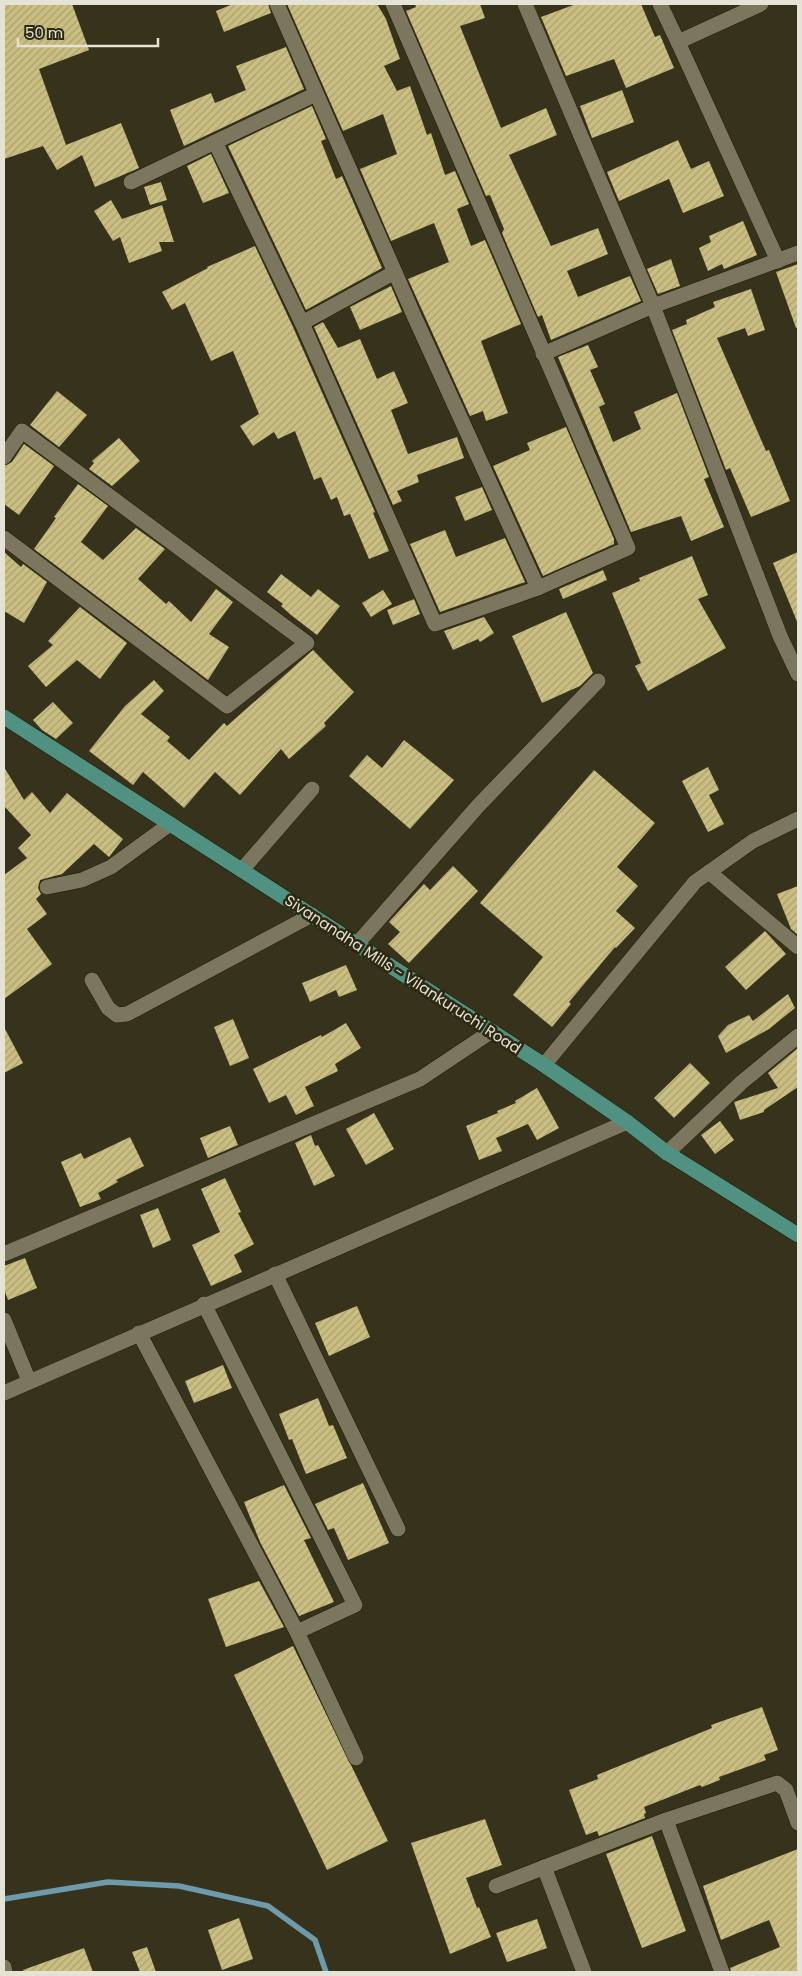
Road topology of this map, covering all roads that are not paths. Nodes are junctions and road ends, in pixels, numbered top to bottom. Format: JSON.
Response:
{"nodes":[{"id":1,"x":277,"y":4,"type":"edge"},
{"id":2,"x":393,"y":4,"type":"edge"},
{"id":3,"x":525,"y":4,"type":"edge"},
{"id":4,"x":660,"y":4,"type":"edge"},
{"id":5,"x":761,"y":4,"type":"edge"},
{"id":6,"x":678,"y":42,"type":"junction"},
{"id":7,"x":316,"y":94,"type":"junction"},
{"id":8,"x":215,"y":142,"type":"junction"},
{"id":9,"x":131,"y":182,"type":"dead end"},
{"id":10,"x":798,"y":253,"type":"edge"},
{"id":11,"x":778,"y":261,"type":"junction"},
{"id":12,"x":396,"y":272,"type":"junction"},
{"id":13,"x":653,"y":306,"type":"junction"},
{"id":14,"x":302,"y":323,"type":"junction"},
{"id":15,"x":543,"y":354,"type":"junction"},
{"id":16,"x":4,"y":456,"type":"edge"},
{"id":17,"x":4,"y":538,"type":"edge"},
{"id":18,"x":538,"y":588,"type":"junction"},
{"id":19,"x":798,"y":674,"type":"edge"},
{"id":20,"x":598,"y":682,"type":"dead end"},
{"id":21,"x":4,"y":717,"type":"edge"},
{"id":22,"x":312,"y":789,"type":"dead end"},
{"id":23,"x":798,"y":819,"type":"edge"},
{"id":24,"x":170,"y":824,"type":"junction"},
{"id":25,"x":242,"y":870,"type":"junction"},
{"id":26,"x":709,"y":872,"type":"junction"},
{"id":27,"x":47,"y":887,"type":"dead end"},
{"id":28,"x":312,"y":915,"type":"junction"},
{"id":29,"x":357,"y":944,"type":"junction"},
{"id":30,"x":798,"y":947,"type":"edge"},
{"id":31,"x":92,"y":980,"type":"dead end"},
{"id":32,"x":492,"y":1031,"type":"junction"},
{"id":33,"x":798,"y":1036,"type":"edge"},
{"id":34,"x":544,"y":1065,"type":"junction"},
{"id":35,"x":627,"y":1122,"type":"junction"},
{"id":36,"x":667,"y":1153,"type":"junction"},
{"id":37,"x":798,"y":1235,"type":"edge"},
{"id":38,"x":4,"y":1254,"type":"edge"},
{"id":39,"x":274,"y":1274,"type":"junction"},
{"id":40,"x":204,"y":1304,"type":"junction"},
{"id":41,"x":4,"y":1320,"type":"edge"},
{"id":42,"x":139,"y":1333,"type":"junction"},
{"id":43,"x":29,"y":1381,"type":"junction"},
{"id":44,"x":4,"y":1393,"type":"edge"},
{"id":45,"x":398,"y":1529,"type":"dead end"},
{"id":46,"x":297,"y":1632,"type":"junction"},
{"id":47,"x":356,"y":1758,"type":"dead end"},
{"id":48,"x":666,"y":1820,"type":"junction"},
{"id":49,"x":798,"y":1823,"type":"edge"},
{"id":50,"x":544,"y":1867,"type":"junction"},
{"id":51,"x":496,"y":1886,"type":"dead end"},
{"id":52,"x":4,"y":1968,"type":"edge"},
{"id":53,"x":5,"y":1972,"type":"edge"},
{"id":54,"x":584,"y":1972,"type":"edge"},
{"id":55,"x":722,"y":1972,"type":"edge"}],
"edges":[{"from":1,"to":7,"type":"street"},
{"from":2,"to":15,"type":"street"},
{"from":3,"to":13,"type":"street"},
{"from":4,"to":6,"type":"street"},
{"from":5,"to":6,"type":"street"},
{"from":6,"to":11,"type":"street"},
{"from":7,"to":8,"type":"street"},
{"from":7,"to":12,"type":"street"},
{"from":8,"to":9,"type":"street"},
{"from":8,"to":14,"type":"street"},
{"from":10,"to":11,"type":"street"},
{"from":11,"to":13,"type":"street"},
{"from":12,"to":14,"type":"street"},
{"from":12,"to":18,"type":"street"},
{"from":13,"to":15,"type":"street"},
{"from":13,"to":19,"type":"street"},
{"from":14,"to":18,"type":"street"},
{"from":15,"to":18,"type":"street"},
{"from":16,"to":17,"type":"street"},
{"from":20,"to":29,"type":"street"},
{"from":21,"to":24,"type":"main road","name":"Sivanandha Mills - Vilankuruchi Road"},
{"from":22,"to":25,"type":"street"},
{"from":23,"to":26,"type":"street"},
{"from":24,"to":25,"type":"main road","name":"Sivanandha Mills - Vilankuruchi Road"},
{"from":24,"to":27,"type":"street"},
{"from":25,"to":28,"type":"main road","name":"Sivanandha Mills - Vilankuruchi Road"},
{"from":26,"to":30,"type":"street"},
{"from":26,"to":34,"type":"street"},
{"from":28,"to":29,"type":"main road","name":"Sivanandha Mills - Vilankuruchi Road"},
{"from":28,"to":31,"type":"street"},
{"from":29,"to":32,"type":"main road","name":"Sivanandha Mills - Vilankuruchi Road"},
{"from":32,"to":34,"type":"main road","name":"Sivanandha Mills - Vilankuruchi Road"},
{"from":32,"to":38,"type":"street"},
{"from":33,"to":36,"type":"street"},
{"from":34,"to":35,"type":"main road","name":"Sivanandha Mills - Vilankuruchi Road"},
{"from":35,"to":36,"type":"main road","name":"Sivanandha Mills - Vilankuruchi Road"},
{"from":35,"to":39,"type":"street"},
{"from":36,"to":37,"type":"main road","name":"Sivanandha Mills - Vilankuruchi Road"},
{"from":39,"to":40,"type":"street"},
{"from":39,"to":45,"type":"street"},
{"from":40,"to":42,"type":"street"},
{"from":40,"to":46,"type":"street"},
{"from":41,"to":43,"type":"street"},
{"from":42,"to":43,"type":"street"},
{"from":42,"to":46,"type":"street"},
{"from":43,"to":44,"type":"street"},
{"from":46,"to":47,"type":"street"},
{"from":48,"to":49,"type":"street"},
{"from":48,"to":50,"type":"street"},
{"from":48,"to":55,"type":"street"},
{"from":50,"to":51,"type":"street"},
{"from":50,"to":54,"type":"street"},
{"from":52,"to":53,"type":"street"}]}
